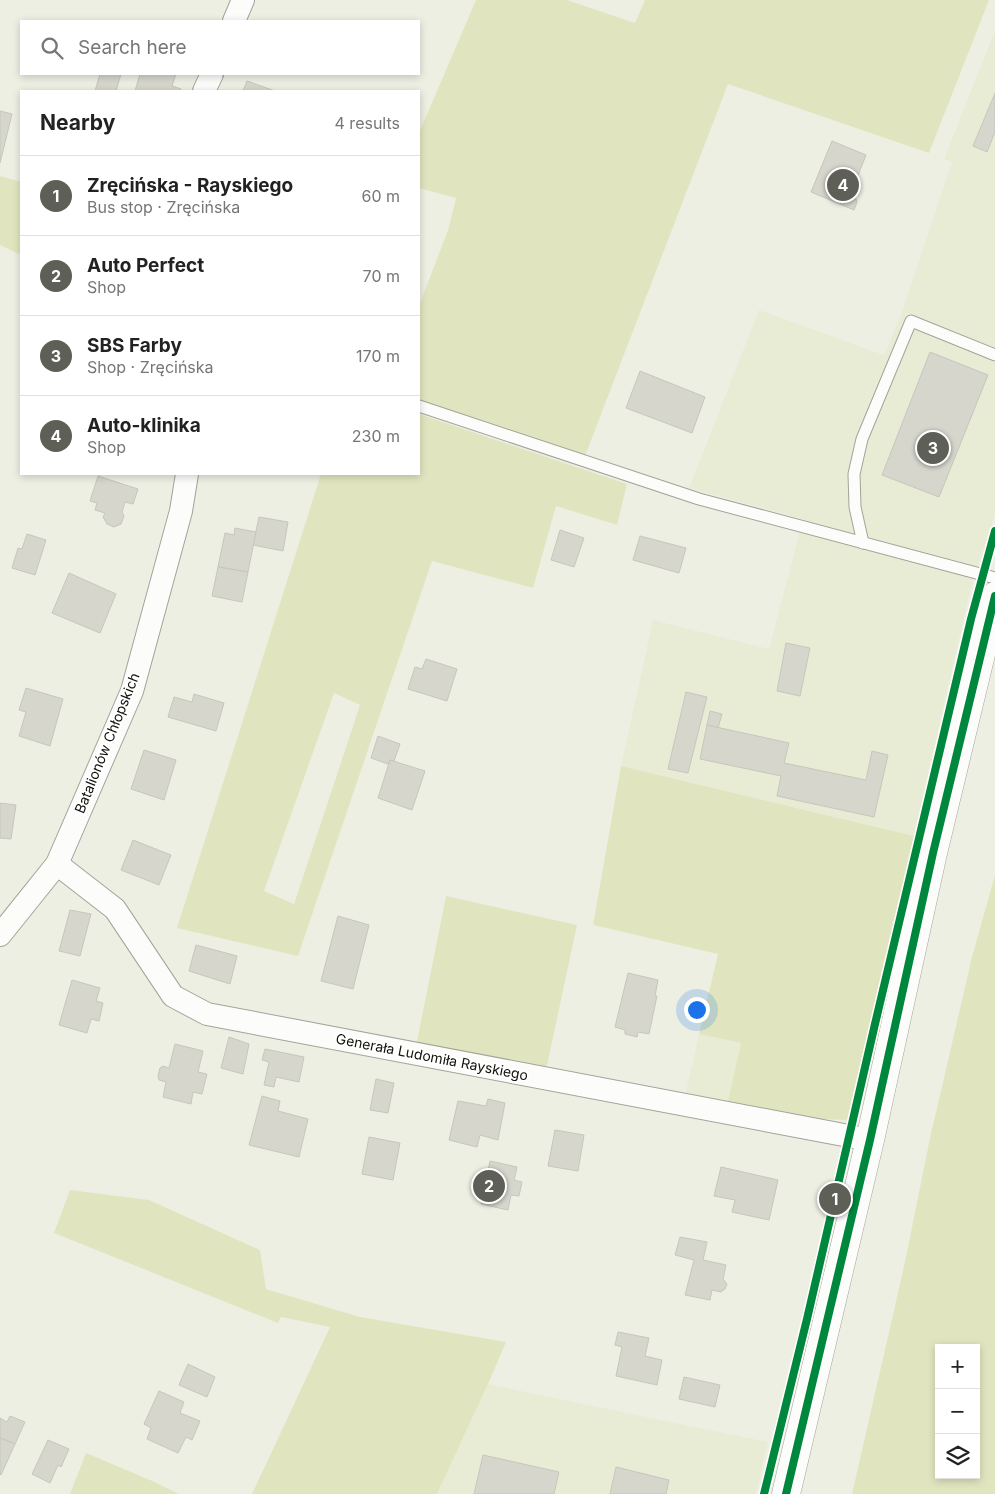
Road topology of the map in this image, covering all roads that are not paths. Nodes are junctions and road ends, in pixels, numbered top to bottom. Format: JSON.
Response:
{"nodes":[{"id":1,"x":243,"y":0,"type":"edge"},
{"id":2,"x":234,"y":20,"type":"edge"},
{"id":3,"x":212,"y":75,"type":"edge"},
{"id":4,"x":204,"y":90,"type":"edge"},
{"id":5,"x":995,"y":355,"type":"edge"},
{"id":6,"x":420,"y":406,"type":"edge"},
{"id":7,"x":187,"y":475,"type":"edge"},
{"id":8,"x":863,"y":543,"type":"junction"},
{"id":9,"x":995,"y":578,"type":"edge"},
{"id":10,"x":995,"y":596,"type":"edge"},
{"id":11,"x":57,"y":864,"type":"junction"},
{"id":12,"x":0,"y":935,"type":"edge"},
{"id":13,"x":870,"y":1140,"type":"junction"},
{"id":14,"x":786,"y":1494,"type":"edge"}],
"edges":[{"from":1,"to":2,"type":"street"},
{"from":3,"to":4,"type":"street"},
{"from":5,"to":8,"type":"lane"},
{"from":6,"to":8,"type":"lane"},
{"from":7,"to":11,"type":"street","name":"Batalionów Chłopskich"},
{"from":8,"to":9,"type":"lane"},
{"from":10,"to":13,"type":"street"},
{"from":11,"to":12,"type":"street","name":"Batalionów Chłopskich"},
{"from":11,"to":13,"type":"street","name":"Generała Ludomiła Rayskiego"},
{"from":13,"to":14,"type":"street"}]}
